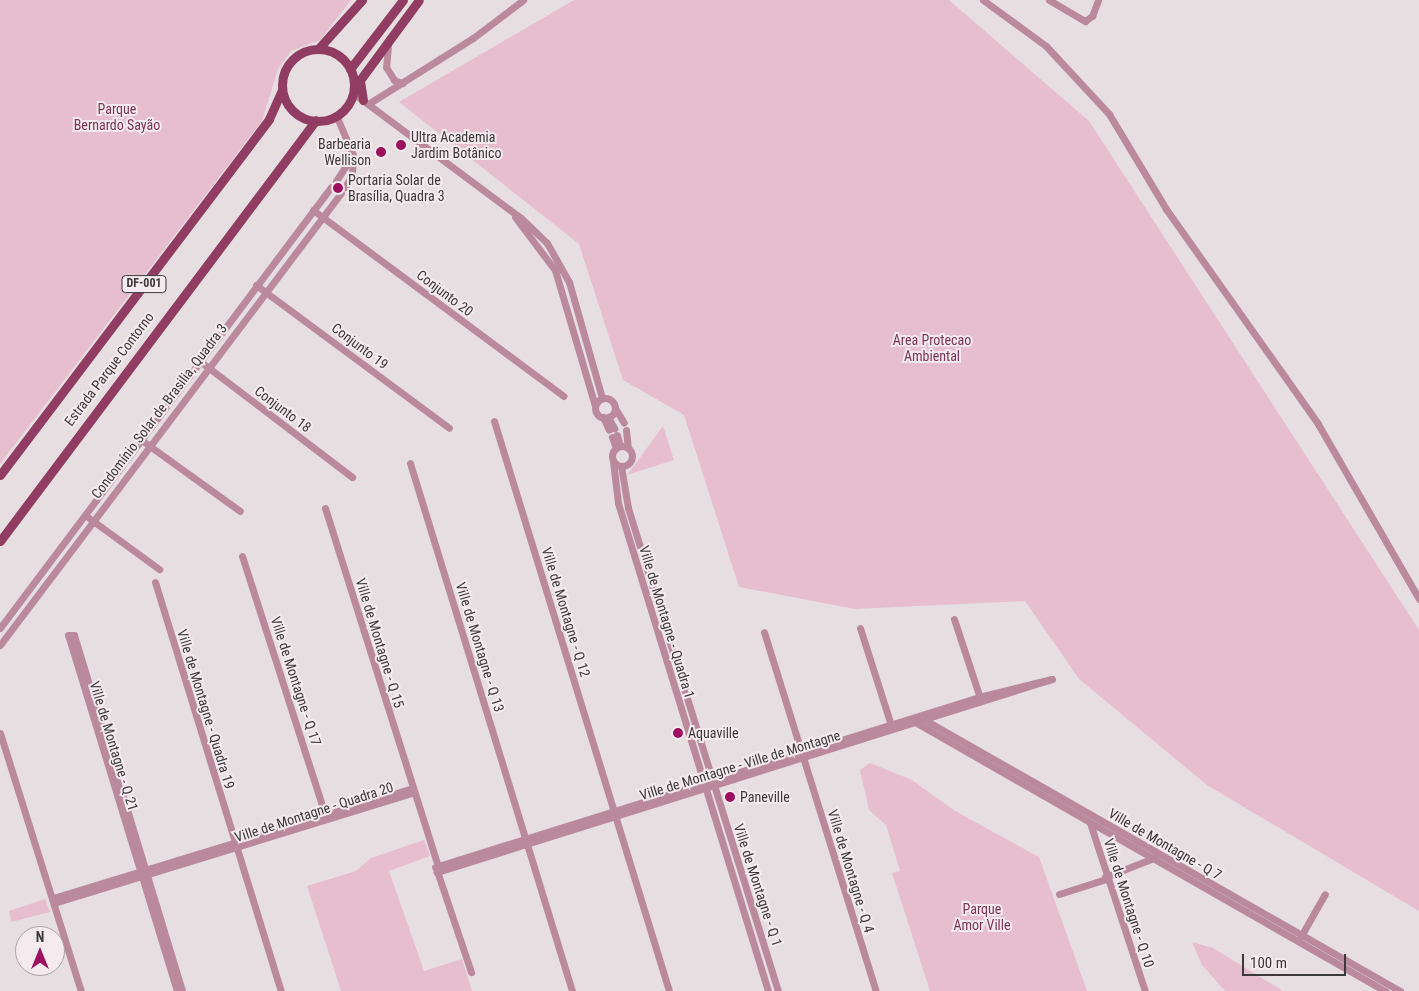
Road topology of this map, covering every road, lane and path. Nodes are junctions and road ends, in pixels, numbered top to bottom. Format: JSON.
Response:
{"nodes":[{"id":1,"x":362,"y":0,"type":"edge"},
{"id":2,"x":403,"y":0,"type":"edge"},
{"id":3,"x":420,"y":0,"type":"edge"},
{"id":4,"x":523,"y":0,"type":"edge"},
{"id":5,"x":983,"y":0,"type":"edge"},
{"id":6,"x":1049,"y":0,"type":"edge"},
{"id":7,"x":1098,"y":0,"type":"edge"},
{"id":8,"x":388,"y":46,"type":"junction"},
{"id":9,"x":318,"y":49,"type":"junction"},
{"id":10,"x":350,"y":69,"type":"junction"},
{"id":11,"x":402,"y":83,"type":"junction"},
{"id":12,"x":282,"y":90,"type":"junction"},
{"id":13,"x":352,"y":93,"type":"junction"},
{"id":14,"x":366,"y":102,"type":"junction"},
{"id":15,"x":336,"y":116,"type":"junction"},
{"id":16,"x":316,"y":120,"type":"junction"},
{"id":17,"x":353,"y":154,"type":"junction"},
{"id":18,"x":506,"y":208,"type":"junction"},
{"id":19,"x":313,"y":210,"type":"junction"},
{"id":20,"x":322,"y":217,"type":"junction"},
{"id":21,"x":256,"y":284,"type":"junction"},
{"id":22,"x":265,"y":291,"type":"junction"},
{"id":23,"x":200,"y":360,"type":"junction"},
{"id":24,"x":208,"y":367,"type":"junction"},
{"id":25,"x":563,"y":396,"type":"dead end"},
{"id":26,"x":602,"y":398,"type":"junction"},
{"id":27,"x":595,"y":406,"type":"junction"},
{"id":28,"x":614,"y":408,"type":"junction"},
{"id":29,"x":605,"y":417,"type":"junction"},
{"id":30,"x":494,"y":421,"type":"dead end"},
{"id":31,"x":449,"y":428,"type":"dead end"},
{"id":32,"x":140,"y":439,"type":"junction"},
{"id":33,"x":150,"y":445,"type":"junction"},
{"id":34,"x":621,"y":448,"type":"junction"},
{"id":35,"x":613,"y":461,"type":"junction"},
{"id":36,"x":410,"y":463,"type":"dead end"},
{"id":37,"x":621,"y":466,"type":"junction"},
{"id":38,"x":0,"y":475,"type":"edge"},
{"id":39,"x":352,"y":477,"type":"dead end"},
{"id":40,"x":325,"y":508,"type":"dead end"},
{"id":41,"x":240,"y":510,"type":"dead end"},
{"id":42,"x":85,"y":515,"type":"junction"},
{"id":43,"x":93,"y":520,"type":"junction"},
{"id":44,"x":0,"y":541,"type":"edge"},
{"id":45,"x":242,"y":556,"type":"dead end"},
{"id":46,"x":646,"y":564,"type":"junction"},
{"id":47,"x":637,"y":566,"type":"junction"},
{"id":48,"x":159,"y":569,"type":"dead end"},
{"id":49,"x":155,"y":582,"type":"dead end"},
{"id":50,"x":1419,"y":600,"type":"edge"},
{"id":51,"x":954,"y":620,"type":"dead end"},
{"id":52,"x":0,"y":628,"type":"edge"},
{"id":53,"x":860,"y":628,"type":"dead end"},
{"id":54,"x":764,"y":632,"type":"dead end"},
{"id":55,"x":74,"y":634,"type":"dead end"},
{"id":56,"x":0,"y":643,"type":"edge"},
{"id":57,"x":1048,"y":680,"type":"dead end"},
{"id":58,"x":681,"y":681,"type":"junction"},
{"id":59,"x":673,"y":684,"type":"junction"},
{"id":60,"x":980,"y":700,"type":"junction"},
{"id":61,"x":918,"y":720,"type":"junction"},
{"id":62,"x":892,"y":728,"type":"junction"},
{"id":63,"x":0,"y":733,"type":"edge"},
{"id":64,"x":802,"y":755,"type":"junction"},
{"id":65,"x":713,"y":783,"type":"junction"},
{"id":66,"x":704,"y":786,"type":"junction"},
{"id":67,"x":411,"y":790,"type":"junction"},
{"id":68,"x":615,"y":813,"type":"junction"},
{"id":69,"x":1089,"y":814,"type":"junction"},
{"id":70,"x":326,"y":817,"type":"junction"},
{"id":71,"x":1090,"y":823,"type":"junction"},
{"id":72,"x":526,"y":841,"type":"junction"},
{"id":73,"x":235,"y":847,"type":"junction"},
{"id":74,"x":1160,"y":855,"type":"junction"},
{"id":75,"x":1152,"y":859,"type":"junction"},
{"id":76,"x":438,"y":870,"type":"junction"},
{"id":77,"x":143,"y":874,"type":"junction"},
{"id":78,"x":1106,"y":878,"type":"junction"},
{"id":79,"x":747,"y":891,"type":"junction"},
{"id":80,"x":738,"y":894,"type":"junction"},
{"id":81,"x":1059,"y":894,"type":"dead end"},
{"id":82,"x":1325,"y":894,"type":"dead end"},
{"id":83,"x":53,"y":901,"type":"junction"},
{"id":84,"x":1291,"y":934,"type":"junction"},
{"id":85,"x":1301,"y":936,"type":"junction"},
{"id":86,"x":471,"y":972,"type":"dead end"},
{"id":87,"x":81,"y":991,"type":"edge"},
{"id":88,"x":177,"y":991,"type":"edge"},
{"id":89,"x":182,"y":991,"type":"edge"},
{"id":90,"x":280,"y":991,"type":"edge"},
{"id":91,"x":572,"y":991,"type":"edge"},
{"id":92,"x":669,"y":991,"type":"edge"},
{"id":93,"x":768,"y":991,"type":"edge"},
{"id":94,"x":778,"y":991,"type":"edge"},
{"id":95,"x":876,"y":991,"type":"edge"},
{"id":96,"x":1145,"y":991,"type":"edge"},
{"id":97,"x":1385,"y":991,"type":"edge"},
{"id":98,"x":1400,"y":991,"type":"edge"}],
"edges":[{"from":1,"to":9,"type":"main road","number":"DF-001"},
{"from":2,"to":10,"type":"main road"},
{"from":3,"to":8,"type":"main road"},
{"from":4,"to":11,"type":"street"},
{"from":5,"to":50,"type":"street"},
{"from":6,"to":7,"type":"street"},
{"from":8,"to":11,"type":"street"},
{"from":8,"to":14,"type":"main road"},
{"from":9,"to":10,"type":"main road"},
{"from":9,"to":12,"type":"main road","number":"DF-001"},
{"from":10,"to":13,"type":"main road"},
{"from":11,"to":14,"type":"street"},
{"from":12,"to":16,"type":"main road"},
{"from":12,"to":38,"type":"main road","name":"Estrada Parque Contorno","number":"DF-001"},
{"from":13,"to":14,"type":"street"},
{"from":13,"to":15,"type":"main road"},
{"from":14,"to":18,"type":"street"},
{"from":15,"to":16,"type":"main road"},
{"from":15,"to":17,"type":"street"},
{"from":16,"to":44,"type":"main road","name":"Estrada Parque Contorno","number":"DF-001"},
{"from":17,"to":19,"type":"street","name":"Condomínio Solar de Brasilia, Quadra 3"},
{"from":17,"to":20,"type":"street","name":"Condomínio Solar de Brasilia, Quadra 3"},
{"from":18,"to":26,"type":"street"},
{"from":18,"to":27,"type":"street"},
{"from":19,"to":20,"type":"street","name":"Conjunto 20"},
{"from":19,"to":21,"type":"street","name":"Condomínio Solar de Brasilia, Quadra 3"},
{"from":20,"to":22,"type":"street","name":"Condomínio Solar de Brasilia, Quadra 3"},
{"from":20,"to":25,"type":"street","name":"Conjunto 20"},
{"from":21,"to":22,"type":"street","name":"Conjunto 19"},
{"from":21,"to":23,"type":"street","name":"Condomínio Solar de Brasilia, Quadra 3"},
{"from":22,"to":24,"type":"street","name":"Condomínio Solar de Brasilia, Quadra 3"},
{"from":22,"to":31,"type":"street","name":"Conjunto 19"},
{"from":23,"to":24,"type":"street","name":"Conjunto 18"},
{"from":23,"to":32,"type":"street","name":"Condomínio Solar de Brasilia, Quadra 3"},
{"from":24,"to":33,"type":"street","name":"Condomínio Solar de Brasilia, Quadra 3"},
{"from":24,"to":39,"type":"street","name":"Conjunto 18"},
{"from":26,"to":27,"type":"street"},
{"from":26,"to":28,"type":"street"},
{"from":27,"to":29,"type":"street"},
{"from":28,"to":29,"type":"street"},
{"from":28,"to":34,"type":"street"},
{"from":29,"to":34,"type":"street"},
{"from":30,"to":68,"type":"street","name":"Ville de Montagne - Q 12"},
{"from":32,"to":33,"type":"street"},
{"from":32,"to":42,"type":"street","name":"Condomínio Solar de Brasilia, Quadra 3"},
{"from":33,"to":41,"type":"street"},
{"from":33,"to":43,"type":"street","name":"Condomínio Solar de Brasilia, Quadra 3"},
{"from":34,"to":35,"type":"street","name":"Ville de Montagne - Quadra 1"},
{"from":34,"to":37,"type":"street"},
{"from":35,"to":37,"type":"street"},
{"from":35,"to":47,"type":"street","name":"Ville de Montagne - Quadra 1"},
{"from":36,"to":72,"type":"street","name":"Ville de Montagne - Q 13"},
{"from":37,"to":46,"type":"street","name":"Ville de Montagne - Quadra 1"},
{"from":40,"to":67,"type":"street","name":"Ville de Montagne - Q 15"},
{"from":42,"to":43,"type":"street"},
{"from":42,"to":52,"type":"street","name":"Condomínio Solar de Brasilia, Quadra 3"},
{"from":43,"to":48,"type":"street"},
{"from":43,"to":56,"type":"street","name":"Condomínio Solar de Brasilia, Quadra 3"},
{"from":45,"to":70,"type":"street","name":"Ville de Montagne - Q 17"},
{"from":46,"to":47,"type":"street"},
{"from":46,"to":58,"type":"street","name":"Ville de Montagne - Quadra 1"},
{"from":47,"to":59,"type":"street","name":"Ville de Montagne - Quadra 1"},
{"from":49,"to":73,"type":"street","name":"Ville de Montagne - Quadra 19"},
{"from":51,"to":60,"type":"street"},
{"from":53,"to":62,"type":"street"},
{"from":54,"to":64,"type":"street","name":"Ville de Montagne - Q 4"},
{"from":55,"to":77,"type":"street","name":"Ville de Montagne - Q 21"},
{"from":57,"to":60,"type":"street","name":"Ville de Montagne - Ville de Montagne"},
{"from":58,"to":59,"type":"street"},
{"from":58,"to":65,"type":"street","name":"Ville de Montagne - Quadra 1"},
{"from":59,"to":66,"type":"street","name":"Ville de Montagne - Quadra 1"},
{"from":60,"to":61,"type":"street","name":"Ville de Montagne - Ville de Montagne"},
{"from":61,"to":62,"type":"street","name":"Ville de Montagne - Ville de Montagne"},
{"from":61,"to":69,"type":"street","name":"Ville de Montagne - Q 7"},
{"from":61,"to":71,"type":"street","name":"Ville de Montagne - Q 7"},
{"from":62,"to":64,"type":"street","name":"Ville de Montagne - Ville de Montagne"},
{"from":63,"to":83,"type":"street"},
{"from":64,"to":65,"type":"street","name":"Ville de Montagne - Ville de Montagne"},
{"from":64,"to":95,"type":"street","name":"Ville de Montagne - Q 4"},
{"from":65,"to":66,"type":"street","name":"Ville de Montagne - Ville de Montagne"},
{"from":65,"to":79,"type":"street","name":"Ville de Montagne - Q 1"},
{"from":66,"to":68,"type":"street","name":"Ville de Montagne - Ville de Montagne"},
{"from":66,"to":80,"type":"street","name":"Ville de Montagne - Q 1"},
{"from":67,"to":70,"type":"street","name":"Ville de Montagne - Quadra 20"},
{"from":67,"to":76,"type":"street","name":"Ville de Montagne - Quadra 20"},
{"from":68,"to":72,"type":"street","name":"Ville de Montagne - Ville de Montagne"},
{"from":68,"to":92,"type":"street","name":"Ville de Montagne - Q 12"},
{"from":69,"to":71,"type":"street","name":"Ville de Montagne - Q 10"},
{"from":69,"to":74,"type":"street","name":"Ville de Montagne - Q 7"},
{"from":70,"to":73,"type":"street","name":"Ville de Montagne - Quadra 20"},
{"from":71,"to":75,"type":"street","name":"Ville de Montagne - Q 7"},
{"from":71,"to":78,"type":"street","name":"Ville de Montagne - Q 10"},
{"from":72,"to":76,"type":"street","name":"Ville de Montagne - Ville de Montagne"},
{"from":72,"to":91,"type":"street","name":"Ville de Montagne - Q 13"},
{"from":73,"to":77,"type":"street","name":"Ville de Montagne - Quadra 20"},
{"from":73,"to":90,"type":"street","name":"Ville de Montagne - Quadra 19"},
{"from":74,"to":75,"type":"street"},
{"from":74,"to":84,"type":"street","name":"Ville de Montagne - Q 7"},
{"from":75,"to":78,"type":"street"},
{"from":75,"to":84,"type":"street","name":"Ville de Montagne - Q 7"},
{"from":76,"to":86,"type":"street","name":"Ville de Montagne - Quadra 20"},
{"from":77,"to":83,"type":"street","name":"Ville de Montagne - Quadra 20"},
{"from":77,"to":88,"type":"street"},
{"from":77,"to":89,"type":"street"},
{"from":78,"to":81,"type":"street"},
{"from":78,"to":96,"type":"street","name":"Ville de Montagne - Q 10"},
{"from":79,"to":80,"type":"street"},
{"from":79,"to":94,"type":"street","name":"Ville de Montagne - Q 1"},
{"from":80,"to":93,"type":"street","name":"Ville de Montagne - Q 1"},
{"from":82,"to":85,"type":"street"},
{"from":83,"to":87,"type":"street"},
{"from":84,"to":85,"type":"street","name":"Ville de Montagne - Q 7"},
{"from":84,"to":97,"type":"street","name":"Ville de Montagne - Q 7"},
{"from":85,"to":98,"type":"street","name":"Ville de Montagne - Q 7"}]}
